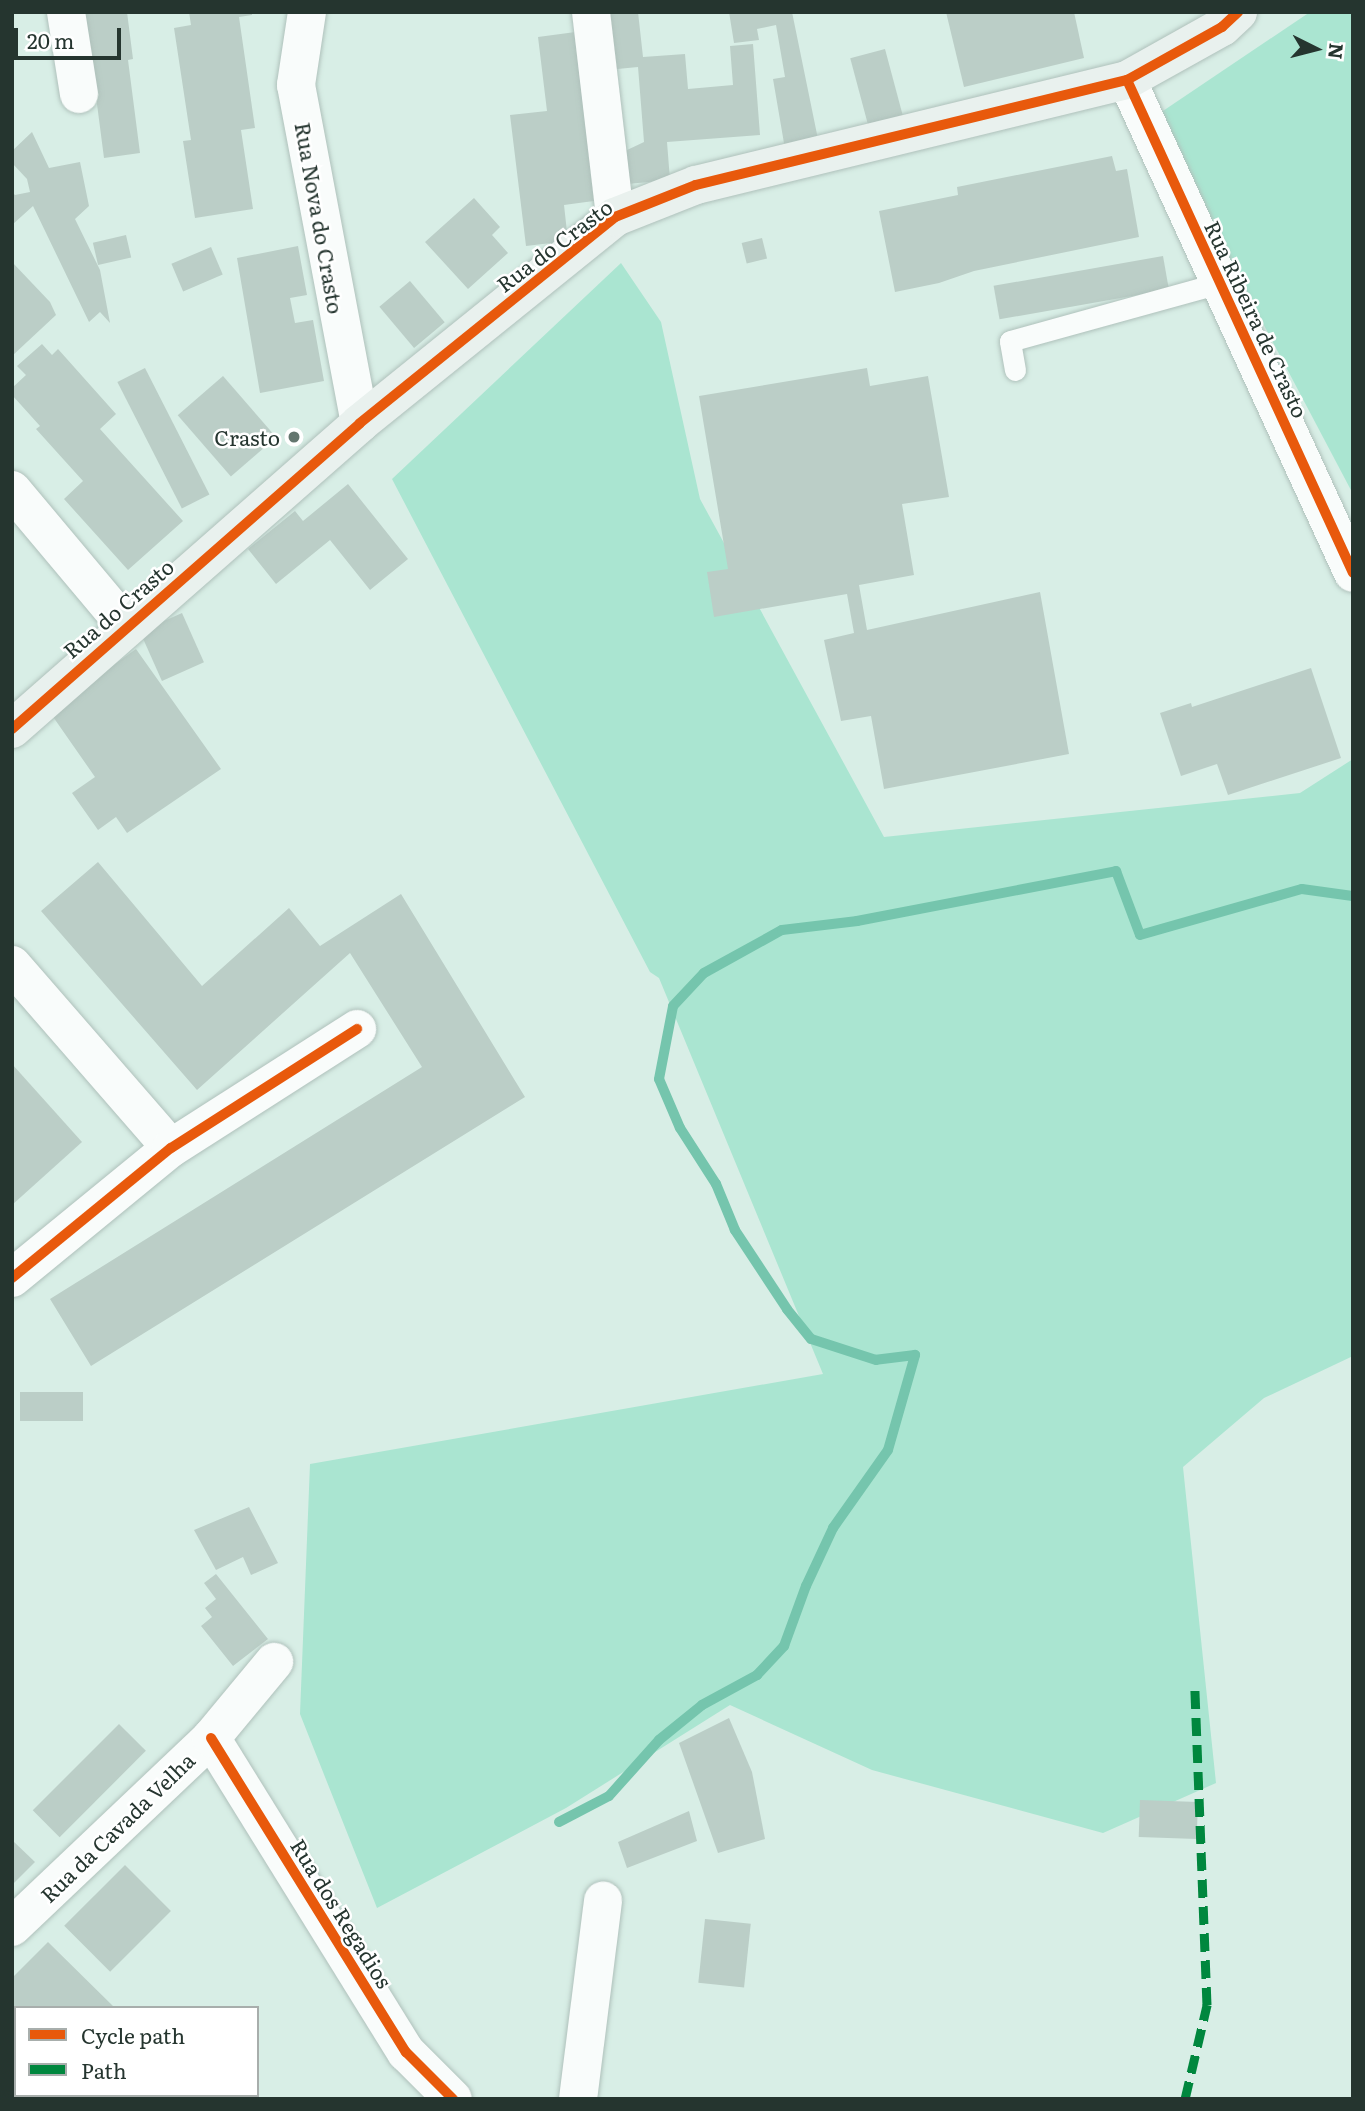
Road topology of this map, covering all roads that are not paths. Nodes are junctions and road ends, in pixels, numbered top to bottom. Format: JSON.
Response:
{"nodes":[{"id":1,"x":66,"y":12,"type":"edge"},
{"id":2,"x":307,"y":12,"type":"edge"},
{"id":3,"x":591,"y":12,"type":"edge"},
{"id":4,"x":1238,"y":12,"type":"edge"},
{"id":5,"x":1127,"y":80,"type":"junction"},
{"id":6,"x":79,"y":94,"type":"dead end"},
{"id":7,"x":615,"y":217,"type":"junction"},
{"id":8,"x":1219,"y":283,"type":"junction"},
{"id":9,"x":1016,"y":370,"type":"dead end"},
{"id":10,"x":360,"y":423,"type":"junction"},
{"id":11,"x":12,"y":490,"type":"edge"},
{"id":12,"x":1353,"y":573,"type":"edge"},
{"id":13,"x":127,"y":626,"type":"junction"},
{"id":14,"x":12,"y":729,"type":"edge"},
{"id":15,"x":12,"y":965,"type":"edge"},
{"id":16,"x":357,"y":1029,"type":"dead end"},
{"id":17,"x":171,"y":1148,"type":"junction"},
{"id":18,"x":12,"y":1278,"type":"edge"},
{"id":19,"x":274,"y":1662,"type":"dead end"},
{"id":20,"x":211,"y":1738,"type":"junction"},
{"id":21,"x":603,"y":1901,"type":"dead end"},
{"id":22,"x":12,"y":1927,"type":"edge"},
{"id":23,"x":453,"y":2099,"type":"edge"},
{"id":24,"x":578,"y":2099,"type":"edge"}],
"edges":[{"from":1,"to":6,"type":"street"},
{"from":2,"to":10,"type":"street","name":"Rua Nova do Crasto"},
{"from":3,"to":7,"type":"street"},
{"from":4,"to":5,"type":"street","name":"Rua do Crasto"},
{"from":5,"to":7,"type":"street","name":"Rua do Crasto"},
{"from":5,"to":8,"type":"street","name":"Rua Ribeira de Crasto"},
{"from":7,"to":10,"type":"street","name":"Rua do Crasto"},
{"from":8,"to":9,"type":"lane"},
{"from":8,"to":12,"type":"street","name":"Rua Ribeira de Crasto"},
{"from":10,"to":13,"type":"street","name":"Rua do Crasto"},
{"from":11,"to":13,"type":"street"},
{"from":13,"to":14,"type":"street","name":"Rua do Crasto"},
{"from":15,"to":17,"type":"street"},
{"from":16,"to":17,"type":"street"},
{"from":17,"to":18,"type":"street"},
{"from":19,"to":20,"type":"street","name":"Rua da Cavada Velha"},
{"from":20,"to":22,"type":"street","name":"Rua da Cavada Velha"},
{"from":20,"to":23,"type":"street","name":"Rua dos Regadios"},
{"from":21,"to":24,"type":"street"}]}
